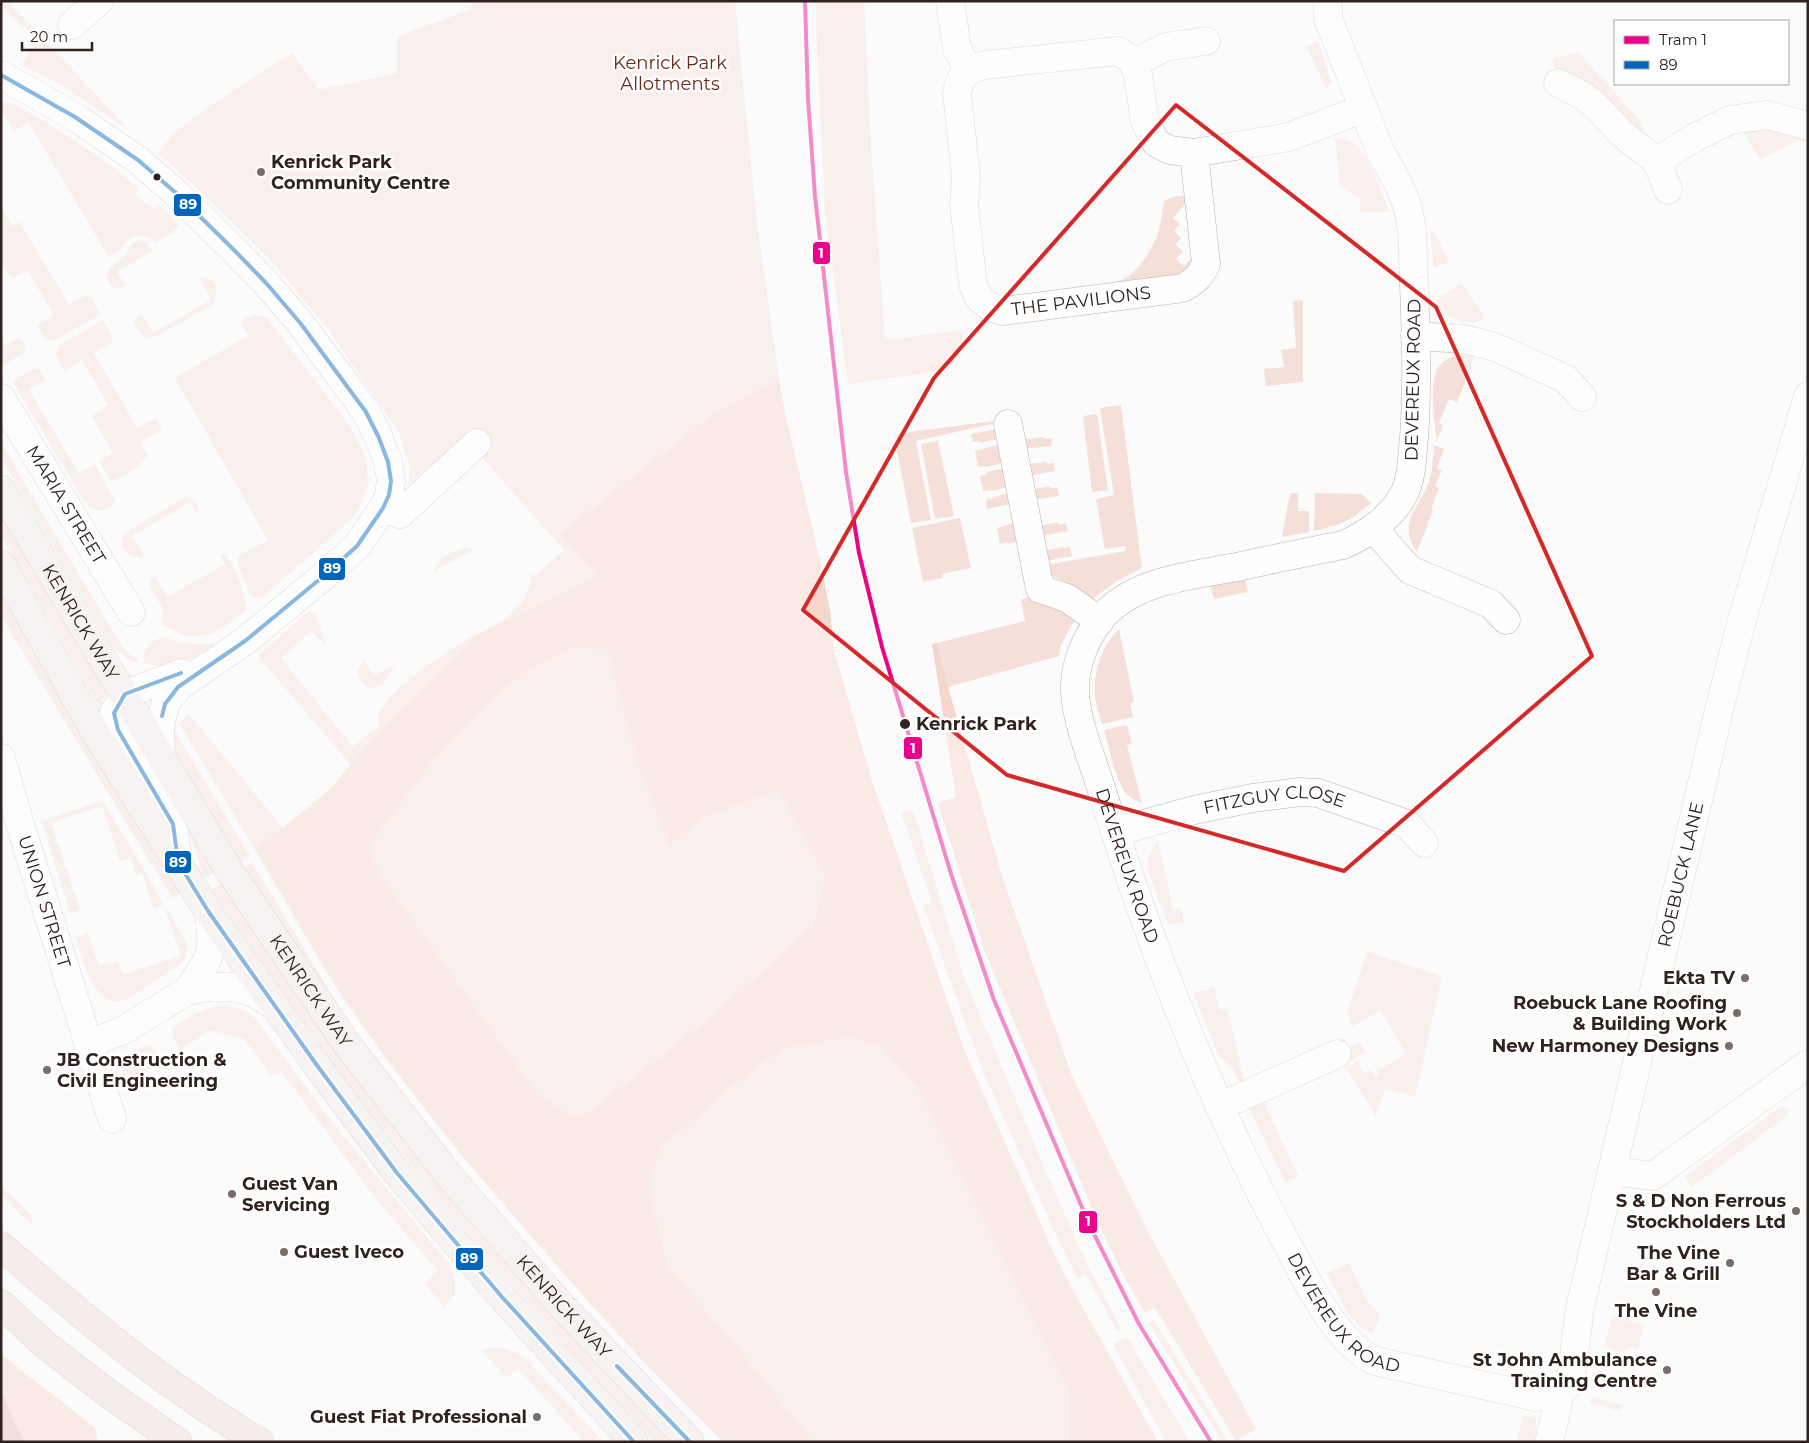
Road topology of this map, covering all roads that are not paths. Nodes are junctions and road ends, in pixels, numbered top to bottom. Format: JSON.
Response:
{"nodes":[{"id":1,"x":99,"y":1,"type":"edge"},
{"id":2,"x":950,"y":1,"type":"edge"},
{"id":3,"x":1326,"y":1,"type":"edge"},
{"id":4,"x":72,"y":25,"type":"dead end"},
{"id":5,"x":1206,"y":42,"type":"dead end"},
{"id":6,"x":1133,"y":64,"type":"junction"},
{"id":7,"x":969,"y":71,"type":"junction"},
{"id":8,"x":1,"y":75,"type":"edge"},
{"id":9,"x":1558,"y":82,"type":"dead end"},
{"id":10,"x":1362,"y":109,"type":"junction"},
{"id":11,"x":1808,"y":126,"type":"edge"},
{"id":12,"x":1194,"y":153,"type":"junction"},
{"id":13,"x":1657,"y":161,"type":"junction"},
{"id":14,"x":1668,"y":190,"type":"dead end"},
{"id":15,"x":1415,"y":336,"type":"junction"},
{"id":16,"x":1808,"y":396,"type":"edge"},
{"id":17,"x":1582,"y":397,"type":"dead end"},
{"id":18,"x":1,"y":398,"type":"edge"},
{"id":19,"x":1008,"y":424,"type":"dead end"},
{"id":20,"x":477,"y":443,"type":"dead end"},
{"id":21,"x":1,"y":489,"type":"edge"},
{"id":22,"x":384,"y":508,"type":"junction"},
{"id":23,"x":1373,"y":528,"type":"junction"},
{"id":24,"x":1,"y":564,"type":"edge"},
{"id":25,"x":131,"y":612,"type":"dead end"},
{"id":26,"x":1100,"y":620,"type":"junction"},
{"id":27,"x":1506,"y":620,"type":"dead end"},
{"id":28,"x":102,"y":656,"type":"junction"},
{"id":29,"x":210,"y":663,"type":"junction"},
{"id":30,"x":181,"y":673,"type":"junction"},
{"id":31,"x":125,"y":694,"type":"junction"},
{"id":32,"x":160,"y":755,"type":"junction"},
{"id":33,"x":1,"y":758,"type":"edge"},
{"id":34,"x":1114,"y":832,"type":"junction"},
{"id":35,"x":1424,"y":843,"type":"dead end"},
{"id":36,"x":178,"y":862,"type":"junction"},
{"id":37,"x":208,"y":912,"type":"junction"},
{"id":38,"x":186,"y":992,"type":"junction"},
{"id":39,"x":275,"y":1006,"type":"junction"},
{"id":40,"x":88,"y":1044,"type":"junction"},
{"id":41,"x":1337,"y":1054,"type":"dead end"},
{"id":42,"x":1808,"y":1064,"type":"edge"},
{"id":43,"x":1219,"y":1107,"type":"junction"},
{"id":44,"x":112,"y":1119,"type":"dead end"},
{"id":45,"x":1613,"y":1171,"type":"junction"},
{"id":46,"x":1,"y":1246,"type":"edge"},
{"id":47,"x":1,"y":1304,"type":"edge"},
{"id":48,"x":1558,"y":1393,"type":"junction"},
{"id":49,"x":178,"y":1442,"type":"edge"},
{"id":50,"x":260,"y":1442,"type":"edge"},
{"id":51,"x":634,"y":1442,"type":"edge"},
{"id":52,"x":690,"y":1442,"type":"edge"},
{"id":53,"x":1549,"y":1442,"type":"edge"}],
"edges":[{"from":1,"to":4,"type":"street"},
{"from":2,"to":7,"type":"street"},
{"from":3,"to":10,"type":"street","name":"DEVEREUX ROAD"},
{"from":5,"to":6,"type":"street"},
{"from":6,"to":7,"type":"street"},
{"from":6,"to":12,"type":"street"},
{"from":7,"to":12,"type":"street","name":"THE PAVILIONS"},
{"from":8,"to":22,"type":"street"},
{"from":9,"to":13,"type":"street"},
{"from":10,"to":12,"type":"street"},
{"from":10,"to":15,"type":"street","name":"DEVEREUX ROAD"},
{"from":11,"to":13,"type":"street"},
{"from":13,"to":14,"type":"street"},
{"from":15,"to":17,"type":"street"},
{"from":15,"to":23,"type":"street","name":"DEVEREUX ROAD"},
{"from":16,"to":45,"type":"street","name":"ROEBUCK LANE"},
{"from":18,"to":25,"type":"street","name":"MARIA STREET"},
{"from":19,"to":26,"type":"street"},
{"from":20,"to":22,"type":"street"},
{"from":21,"to":28,"type":"main road","name":"KENRICK WAY"},
{"from":22,"to":29,"type":"street"},
{"from":23,"to":26,"type":"street","name":"DEVEREUX ROAD"},
{"from":23,"to":27,"type":"street"},
{"from":24,"to":36,"type":"main road","name":"KENRICK WAY"},
{"from":26,"to":34,"type":"street","name":"DEVEREUX ROAD"},
{"from":28,"to":30,"type":"street"},
{"from":28,"to":31,"type":"main road","name":"KENRICK WAY"},
{"from":29,"to":30,"type":"street"},
{"from":29,"to":32,"type":"street"},
{"from":30,"to":31,"type":"street"},
{"from":31,"to":32,"type":"main road","name":"KENRICK WAY"},
{"from":31,"to":36,"type":"street"},
{"from":32,"to":52,"type":"main road","name":"KENRICK WAY"},
{"from":33,"to":40,"type":"street","name":"UNION STREET"},
{"from":34,"to":35,"type":"street","name":"FITZGUY CLOSE"},
{"from":34,"to":43,"type":"street","name":"DEVEREUX ROAD"},
{"from":36,"to":37,"type":"main road","name":"KENRICK WAY"},
{"from":37,"to":38,"type":"street"},
{"from":37,"to":39,"type":"main road","name":"KENRICK WAY"},
{"from":38,"to":39,"type":"street"},
{"from":38,"to":40,"type":"street"},
{"from":39,"to":51,"type":"main road","name":"KENRICK WAY"},
{"from":40,"to":44,"type":"street","name":"UNION STREET"},
{"from":41,"to":43,"type":"street"},
{"from":42,"to":45,"type":"street"},
{"from":43,"to":48,"type":"street","name":"DEVEREUX ROAD"},
{"from":45,"to":48,"type":"street","name":"ROEBUCK LANE"},
{"from":46,"to":50,"type":"highway"},
{"from":47,"to":49,"type":"highway"},
{"from":48,"to":53,"type":"street","name":"ROEBUCK LANE"}]}
